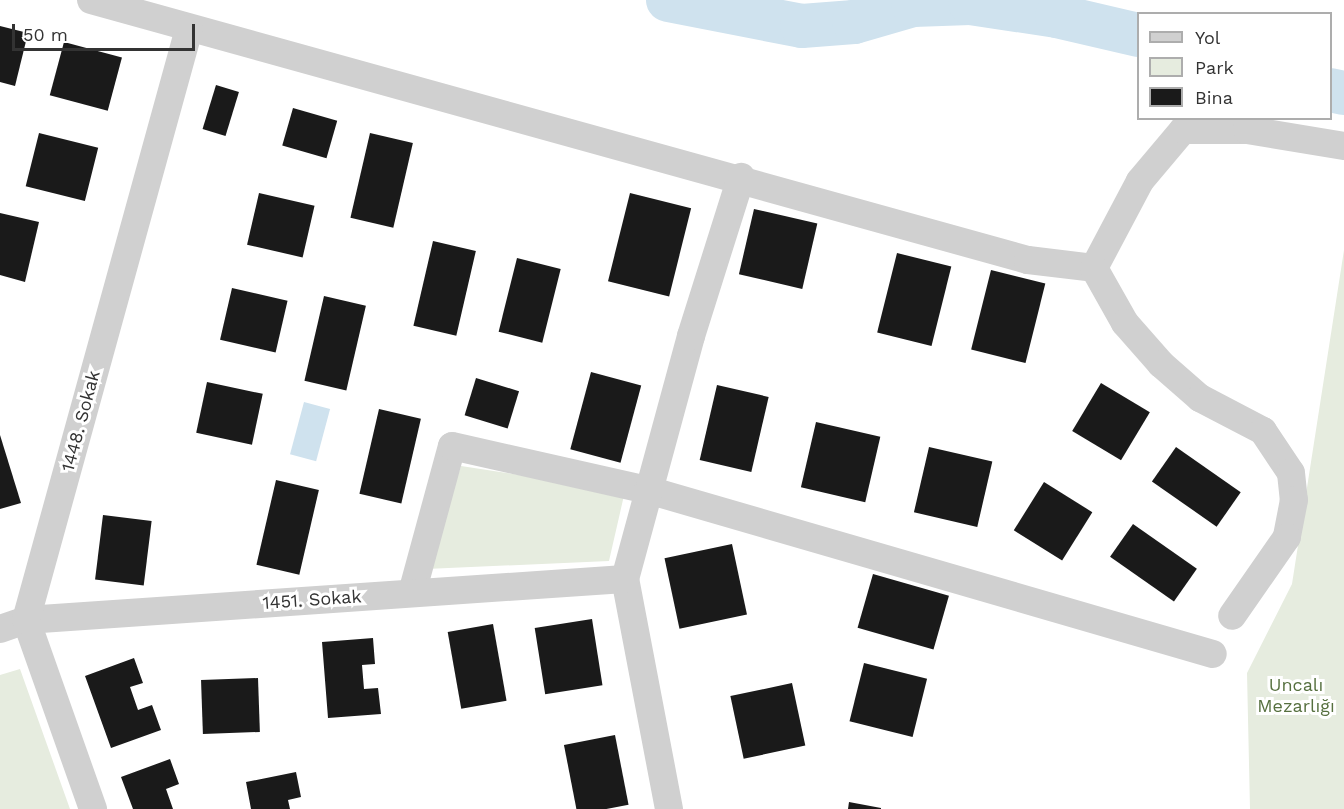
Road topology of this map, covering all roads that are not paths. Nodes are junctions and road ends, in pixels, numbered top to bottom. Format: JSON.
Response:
{"nodes":[{"id":1,"x":91,"y":0,"type":"edge"},
{"id":2,"x":189,"y":29,"type":"junction"},
{"id":3,"x":1344,"y":146,"type":"edge"},
{"id":4,"x":741,"y":177,"type":"junction"},
{"id":5,"x":1094,"y":268,"type":"junction"},
{"id":6,"x":648,"y":490,"type":"junction"},
{"id":7,"x":625,"y":579,"type":"junction"},
{"id":8,"x":412,"y":593,"type":"junction"},
{"id":9,"x":1232,"y":616,"type":"dead end"},
{"id":10,"x":26,"y":620,"type":"junction"},
{"id":11,"x":0,"y":629,"type":"edge"},
{"id":12,"x":1213,"y":654,"type":"dead end"},
{"id":13,"x":93,"y":809,"type":"edge"},
{"id":14,"x":669,"y":809,"type":"edge"}],
"edges":[{"from":1,"to":2,"type":"street"},
{"from":2,"to":4,"type":"street"},
{"from":2,"to":10,"type":"street","name":"1448. Sokak"},
{"from":3,"to":5,"type":"street"},
{"from":4,"to":5,"type":"street"},
{"from":4,"to":6,"type":"street"},
{"from":5,"to":9,"type":"street"},
{"from":6,"to":7,"type":"street"},
{"from":6,"to":8,"type":"street"},
{"from":6,"to":12,"type":"street"},
{"from":7,"to":8,"type":"street","name":"1451. Sokak"},
{"from":7,"to":14,"type":"street"},
{"from":8,"to":10,"type":"street","name":"1451. Sokak"},
{"from":10,"to":11,"type":"street","name":"1451. Sokak"},
{"from":10,"to":13,"type":"street"}]}
